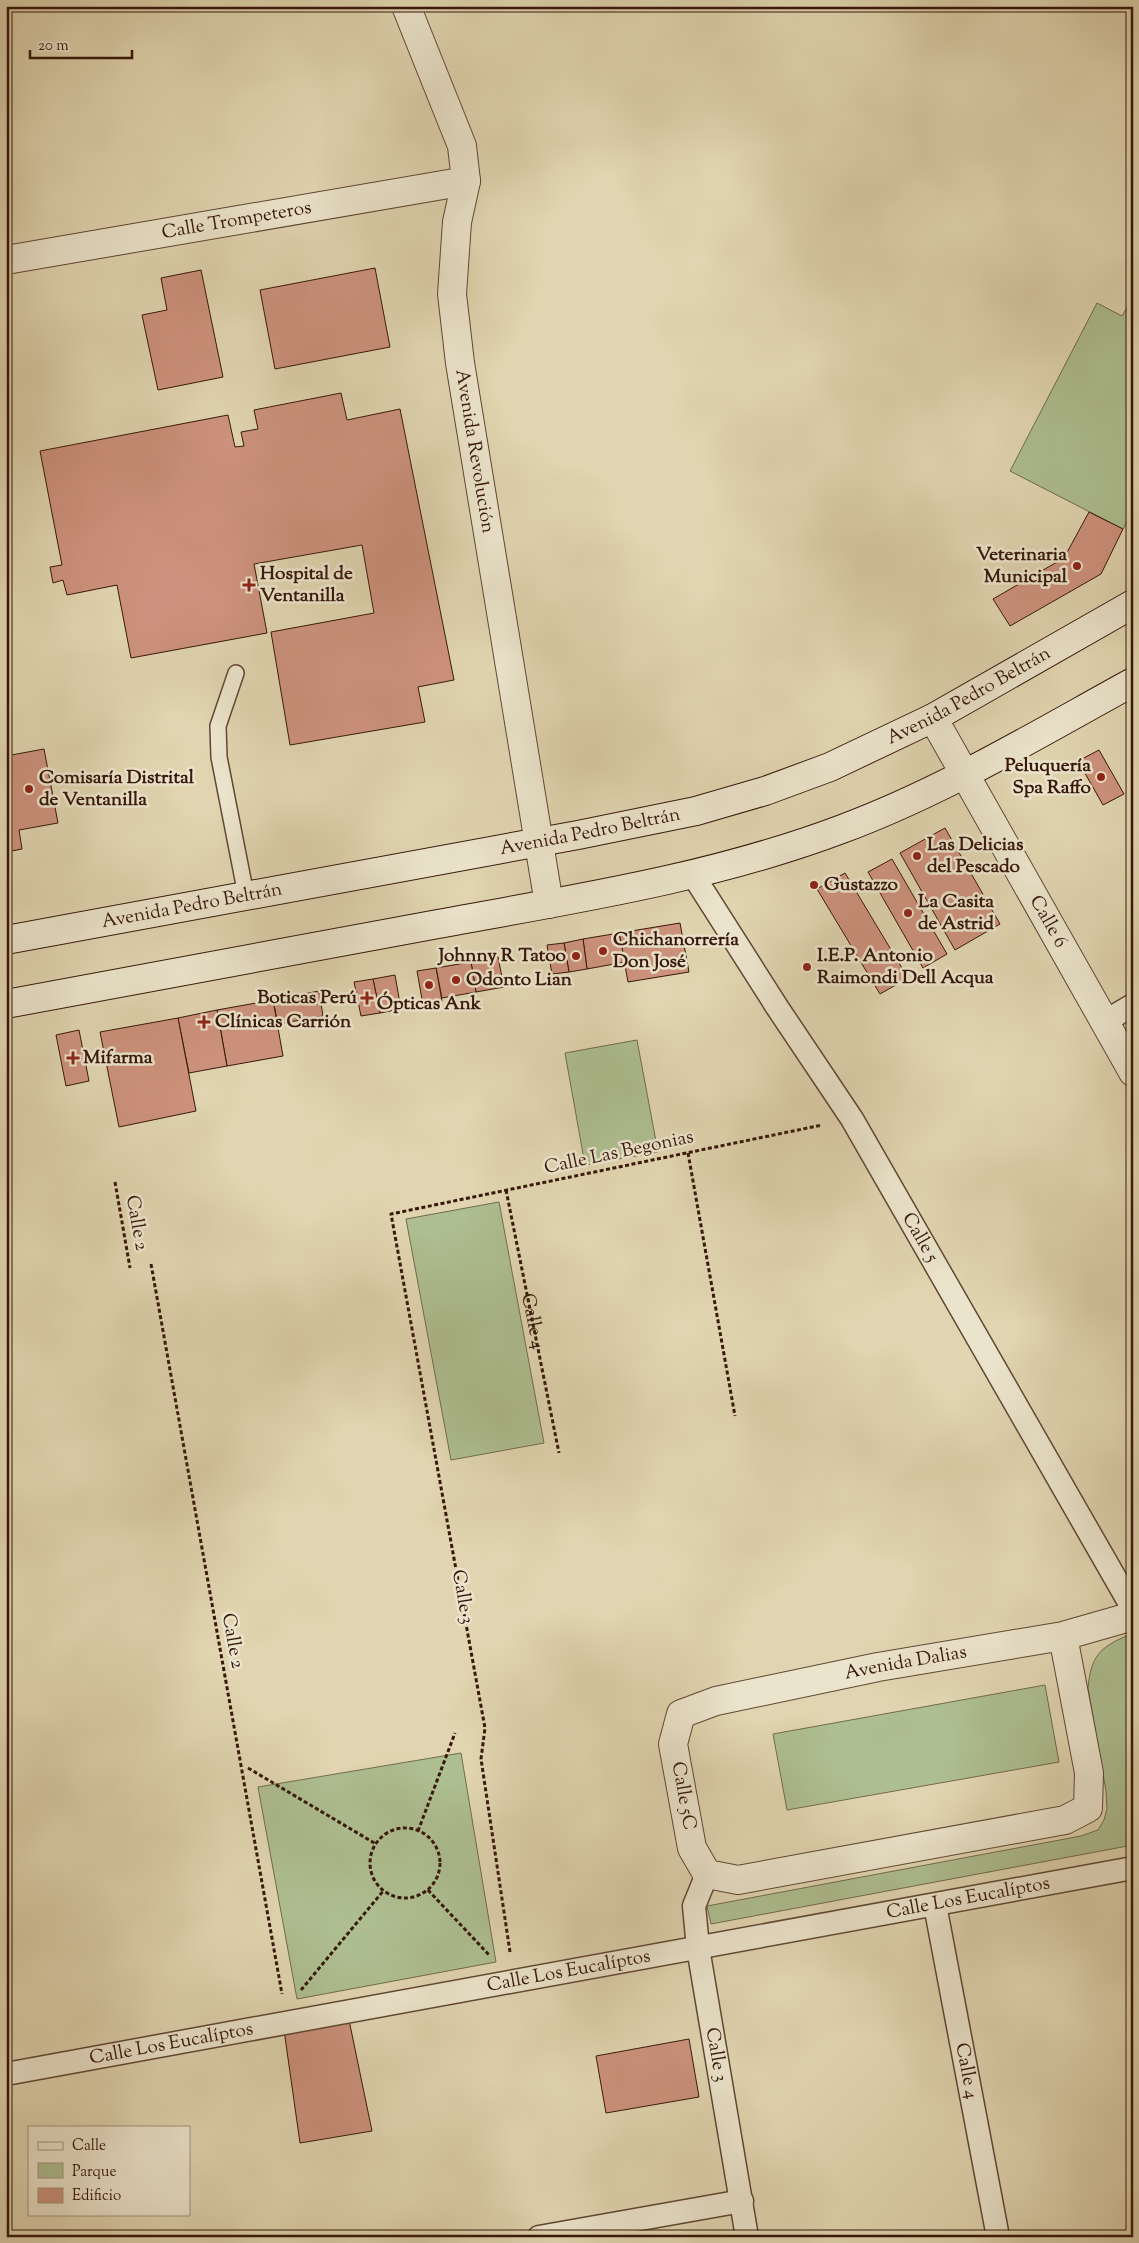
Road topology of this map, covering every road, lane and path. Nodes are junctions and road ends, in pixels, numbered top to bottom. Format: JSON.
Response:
{"nodes":[{"id":1,"x":406,"y":6,"type":"edge"},
{"id":2,"x":466,"y":181,"type":"junction"},
{"id":3,"x":6,"y":260,"type":"edge"},
{"id":4,"x":1133,"y":604,"type":"edge"},
{"id":5,"x":236,"y":673,"type":"dead end"},
{"id":6,"x":1133,"y":682,"type":"edge"},
{"id":7,"x":933,"y":718,"type":"junction"},
{"id":8,"x":965,"y":775,"type":"junction"},
{"id":9,"x":538,"y":842,"type":"junction"},
{"id":10,"x":693,"y":875,"type":"junction"},
{"id":11,"x":246,"y":896,"type":"junction"},
{"id":12,"x":549,"y":904,"type":"junction"},
{"id":13,"x":6,"y":940,"type":"edge"},
{"id":14,"x":6,"y":1004,"type":"edge"},
{"id":15,"x":1133,"y":1005,"type":"edge"},
{"id":16,"x":1104,"y":1022,"type":"junction"},
{"id":17,"x":1133,"y":1072,"type":"edge"},
{"id":18,"x":852,"y":1119,"type":"junction"},
{"id":19,"x":688,"y":1153,"type":"junction"},
{"id":20,"x":115,"y":1182,"type":"dead end"},
{"id":21,"x":506,"y":1190,"type":"junction"},
{"id":22,"x":391,"y":1214,"type":"joint"},
{"id":23,"x":151,"y":1264,"type":"dead end"},
{"id":24,"x":130,"y":1268,"type":"dead end"},
{"id":25,"x":735,"y":1416,"type":"dead end"},
{"id":26,"x":558,"y":1453,"type":"dead end"},
{"id":27,"x":1133,"y":1609,"type":"edge"},
{"id":28,"x":1133,"y":1616,"type":"edge"},
{"id":29,"x":1063,"y":1636,"type":"junction"},
{"id":30,"x":681,"y":1714,"type":"joint"},
{"id":31,"x":455,"y":1733,"type":"dead end"},
{"id":32,"x":248,"y":1768,"type":"dead end"},
{"id":33,"x":418,"y":1831,"type":"junction"},
{"id":34,"x":376,"y":1844,"type":"junction"},
{"id":35,"x":1133,"y":1868,"type":"edge"},
{"id":36,"x":707,"y":1874,"type":"junction"},
{"id":37,"x":384,"y":1890,"type":"junction"},
{"id":38,"x":428,"y":1890,"type":"junction"},
{"id":39,"x":935,"y":1905,"type":"junction"},
{"id":40,"x":698,"y":1948,"type":"junction"},
{"id":41,"x":515,"y":1981,"type":"junction"},
{"id":42,"x":286,"y":2015,"type":"junction"},
{"id":43,"x":6,"y":2074,"type":"edge"},
{"id":44,"x":742,"y":2201,"type":"junction"},
{"id":45,"x":539,"y":2237,"type":"edge"},
{"id":46,"x":747,"y":2237,"type":"edge"},
{"id":47,"x":998,"y":2237,"type":"edge"}],
"edges":[{"from":1,"to":2,"type":"street","name":"Avenida Revolución"},
{"from":2,"to":3,"type":"street","name":"Calle Trompeteros"},
{"from":2,"to":9,"type":"street","name":"Avenida Revolución"},
{"from":4,"to":7,"type":"street","name":"Avenida Pedro Beltrán"},
{"from":5,"to":11,"type":"lane"},
{"from":6,"to":8,"type":"street"},
{"from":7,"to":8,"type":"street","name":"Calle 6"},
{"from":7,"to":9,"type":"street","name":"Avenida Pedro Beltrán"},
{"from":8,"to":10,"type":"street"},
{"from":8,"to":16,"type":"street","name":"Calle 6"},
{"from":9,"to":11,"type":"street","name":"Avenida Pedro Beltrán"},
{"from":9,"to":12,"type":"street","name":"Avenida Revolución"},
{"from":10,"to":12,"type":"street"},
{"from":10,"to":18,"type":"street","name":"Calle 5"},
{"from":11,"to":13,"type":"street","name":"Avenida Pedro Beltrán"},
{"from":12,"to":14,"type":"street"},
{"from":15,"to":16,"type":"street"},
{"from":16,"to":17,"type":"street","name":"Calle 6"},
{"from":18,"to":19,"type":"path","name":"Calle Las Begonias"},
{"from":18,"to":27,"type":"street","name":"Calle 5"},
{"from":19,"to":21,"type":"path","name":"Calle Las Begonias"},
{"from":19,"to":25,"type":"path"},
{"from":20,"to":24,"type":"path","name":"Calle 2"},
{"from":21,"to":22,"type":"path","name":"Calle Las Begonias"},
{"from":21,"to":26,"type":"path","name":"Calle 4"},
{"from":22,"to":41,"type":"path","name":"Calle 3"},
{"from":23,"to":42,"type":"path","name":"Calle 2"},
{"from":28,"to":29,"type":"street","name":"Avenida Dalias"},
{"from":29,"to":30,"type":"street","name":"Avenida Dalias"},
{"from":29,"to":36,"type":"street"},
{"from":30,"to":36,"type":"street","name":"Calle 5C"},
{"from":31,"to":33,"type":"path"},
{"from":32,"to":34,"type":"path"},
{"from":33,"to":34,"type":"path"},
{"from":33,"to":38,"type":"path"},
{"from":34,"to":37,"type":"path"},
{"from":35,"to":39,"type":"street","name":"Calle Los Eucalíptos"},
{"from":36,"to":40,"type":"street","name":"Calle 3"},
{"from":37,"to":38,"type":"path"},
{"from":37,"to":42,"type":"path"},
{"from":38,"to":41,"type":"path"},
{"from":39,"to":40,"type":"street","name":"Calle Los Eucalíptos"},
{"from":39,"to":47,"type":"street","name":"Calle 4"},
{"from":40,"to":41,"type":"street","name":"Calle Los Eucalíptos"},
{"from":40,"to":44,"type":"street","name":"Calle 3"},
{"from":41,"to":42,"type":"street","name":"Calle Los Eucalíptos"},
{"from":42,"to":43,"type":"street","name":"Calle Los Eucalíptos"},
{"from":44,"to":45,"type":"street"},
{"from":44,"to":46,"type":"street","name":"Calle 3"}]}
